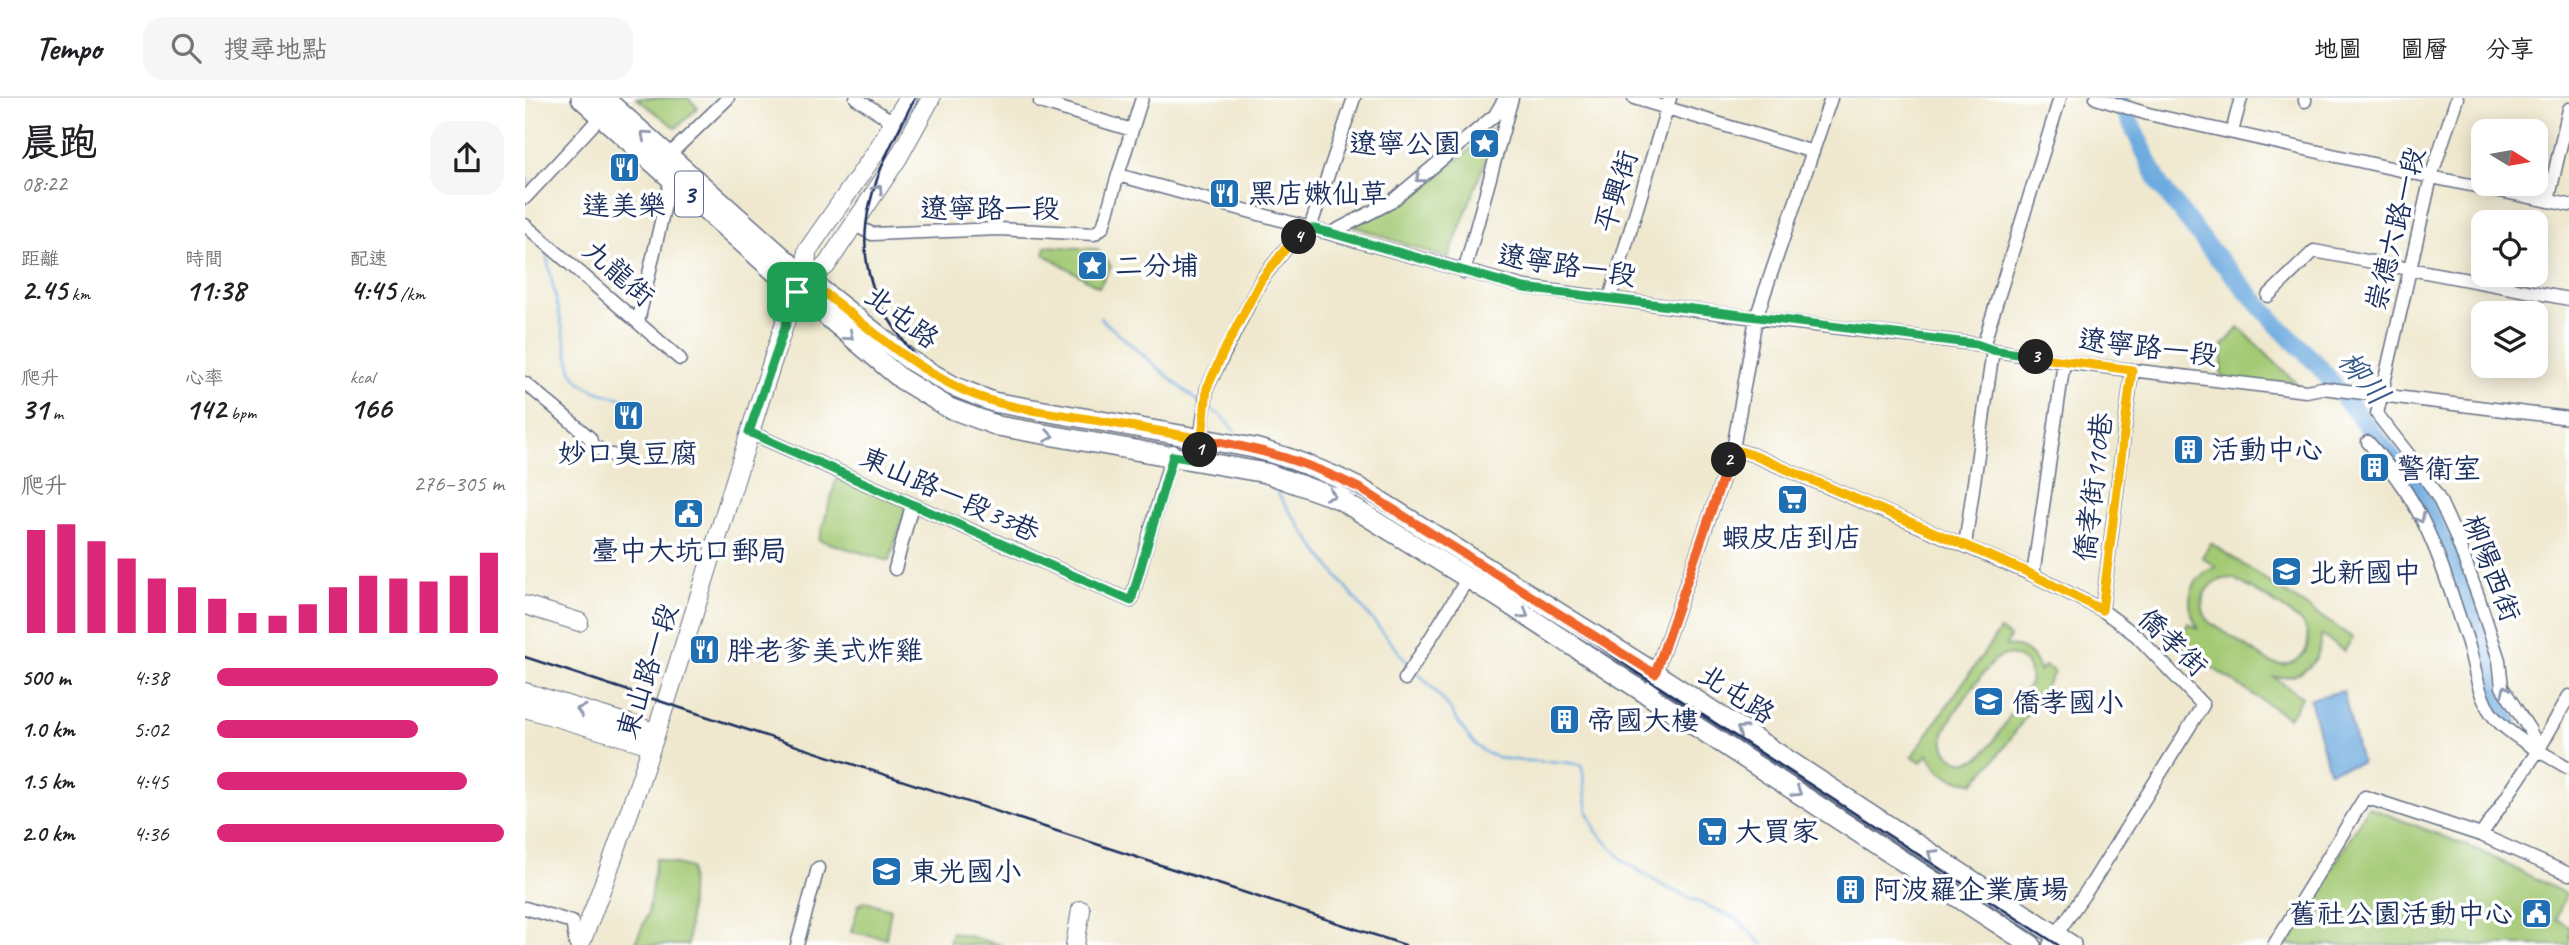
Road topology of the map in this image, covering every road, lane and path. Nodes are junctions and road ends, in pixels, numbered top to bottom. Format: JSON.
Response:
{"nodes":[{"id":1,"x":581,"y":98,"type":"edge"},
{"id":2,"x":728,"y":98,"type":"edge"},
{"id":3,"x":856,"y":98,"type":"edge"},
{"id":4,"x":908,"y":98,"type":"edge"},
{"id":5,"x":931,"y":98,"type":"edge"},
{"id":6,"x":1041,"y":98,"type":"edge"},
{"id":7,"x":1143,"y":98,"type":"edge"},
{"id":8,"x":1355,"y":98,"type":"edge"},
{"id":9,"x":1505,"y":98,"type":"edge"},
{"id":10,"x":1512,"y":98,"type":"edge"},
{"id":11,"x":1634,"y":98,"type":"edge"},
{"id":12,"x":1831,"y":98,"type":"edge"},
{"id":13,"x":2060,"y":98,"type":"edge"},
{"id":14,"x":2241,"y":98,"type":"edge"},
{"id":15,"x":2457,"y":98,"type":"edge"},
{"id":16,"x":2101,"y":99,"type":"edge"},
{"id":17,"x":1668,"y":103,"type":"edge"},
{"id":18,"x":2129,"y":105,"type":"edge"},
{"id":19,"x":606,"y":106,"type":"edge"},
{"id":20,"x":2569,"y":109,"type":"edge"},
{"id":21,"x":895,"y":123,"type":"junction"},
{"id":22,"x":1132,"y":130,"type":"junction"},
{"id":23,"x":2232,"y":132,"type":"junction"},
{"id":24,"x":1813,"y":152,"type":"junction"},
{"id":25,"x":666,"y":167,"type":"junction"},
{"id":26,"x":1118,"y":175,"type":"junction"},
{"id":27,"x":2431,"y":177,"type":"junction"},
{"id":28,"x":525,"y":198,"type":"edge"},
{"id":29,"x":2547,"y":201,"type":"junction"},
{"id":30,"x":2569,"y":205,"type":"edge"},
{"id":31,"x":525,"y":225,"type":"edge"},
{"id":32,"x":855,"y":225,"type":"junction"},
{"id":33,"x":1310,"y":228,"type":"junction"},
{"id":34,"x":1331,"y":233,"type":"junction"},
{"id":35,"x":2409,"y":269,"type":"junction"},
{"id":36,"x":1464,"y":272,"type":"junction"},
{"id":37,"x":802,"y":285,"type":"junction"},
{"id":38,"x":2268,"y":296,"type":"dead end"},
{"id":39,"x":1610,"y":298,"type":"junction"},
{"id":40,"x":2569,"y":299,"type":"edge"},
{"id":41,"x":1756,"y":318,"type":"junction"},
{"id":42,"x":638,"y":322,"type":"junction"},
{"id":43,"x":1988,"y":348,"type":"junction"},
{"id":44,"x":680,"y":359,"type":"dead end"},
{"id":45,"x":2064,"y":362,"type":"junction"},
{"id":46,"x":2132,"y":370,"type":"junction"},
{"id":47,"x":528,"y":391,"type":"edge"},
{"id":48,"x":2379,"y":396,"type":"junction"},
{"id":49,"x":2377,"y":414,"type":"joint"},
{"id":50,"x":2569,"y":418,"type":"edge"},
{"id":51,"x":749,"y":432,"type":"junction"},
{"id":52,"x":1176,"y":434,"type":"junction"},
{"id":53,"x":1202,"y":439,"type":"junction"},
{"id":54,"x":2368,"y":442,"type":"dead end"},
{"id":55,"x":1733,"y":449,"type":"junction"},
{"id":56,"x":1173,"y":456,"type":"junction"},
{"id":57,"x":629,"y":458,"type":"dead end"},
{"id":58,"x":1198,"y":460,"type":"junction"},
{"id":59,"x":912,"y":505,"type":"junction"},
{"id":60,"x":1965,"y":545,"type":"junction"},
{"id":61,"x":895,"y":569,"type":"dead end"},
{"id":62,"x":2033,"y":575,"type":"junction"},
{"id":63,"x":1468,"y":578,"type":"junction"},
{"id":64,"x":525,"y":605,"type":"edge"},
{"id":65,"x":2102,"y":610,"type":"junction"},
{"id":66,"x":579,"y":622,"type":"dead end"},
{"id":67,"x":1655,"y":674,"type":"junction"},
{"id":68,"x":1407,"y":677,"type":"dead end"},
{"id":69,"x":525,"y":692,"type":"edge"},
{"id":70,"x":2569,"y":696,"type":"edge"},
{"id":71,"x":1651,"y":697,"type":"junction"},
{"id":72,"x":525,"y":708,"type":"edge"},
{"id":73,"x":653,"y":738,"type":"junction"},
{"id":74,"x":2539,"y":749,"type":"junction"},
{"id":75,"x":2569,"y":768,"type":"edge"},
{"id":76,"x":2481,"y":835,"type":"junction"},
{"id":77,"x":818,"y":868,"type":"dead end"},
{"id":78,"x":2569,"y":874,"type":"edge"},
{"id":79,"x":525,"y":908,"type":"edge"},
{"id":80,"x":1081,"y":910,"type":"dead end"},
{"id":81,"x":2059,"y":942,"type":"edge"},
{"id":82,"x":578,"y":945,"type":"edge"},
{"id":83,"x":797,"y":945,"type":"edge"},
{"id":84,"x":1075,"y":945,"type":"edge"},
{"id":85,"x":2031,"y":945,"type":"edge"},
{"id":86,"x":2274,"y":945,"type":"edge"}],
"edges":[{"from":1,"to":19,"type":"main road","name":"北屯路","number":"3"},
{"from":2,"to":25,"type":"street"},
{"from":3,"to":21,"type":"street"},
{"from":4,"to":21,"type":"main road","name":"東山路一段"},
{"from":32,"to":5,"type":"main road","one_way":true},
{"from":6,"to":22,"type":"street"},
{"from":7,"to":22,"type":"street"},
{"from":8,"to":33,"type":"street"},
{"from":9,"to":34,"type":"street","one_way":true},
{"from":10,"to":36,"type":"street"},
{"from":11,"to":17,"type":"street"},
{"from":12,"to":24,"type":"street"},
{"from":13,"to":43,"type":"street"},
{"from":14,"to":23,"type":"street"},
{"from":15,"to":27,"type":"street","name":"崇德六路一段"},
{"from":16,"to":18,"type":"street"},
{"from":17,"to":24,"type":"street"},
{"from":17,"to":39,"type":"street","name":"平興街"},
{"from":18,"to":23,"type":"street"},
{"from":19,"to":25,"type":"main road","name":"北屯路","number":"3"},
{"from":19,"to":28,"type":"street"},
{"from":20,"to":29,"type":"street"},
{"from":21,"to":37,"type":"main road","name":"東山路一段"},
{"from":22,"to":26,"type":"street"},
{"from":23,"to":27,"type":"street"},
{"from":24,"to":41,"type":"street"},
{"from":25,"to":37,"type":"main road","name":"北屯路","number":"3"},
{"from":25,"to":42,"type":"street"},
{"from":26,"to":32,"type":"street","name":"遼寧路一段"},
{"from":26,"to":33,"type":"street","name":"遼寧路一段"},
{"from":27,"to":29,"type":"street"},
{"from":27,"to":35,"type":"street","name":"崇德六路一段"},
{"from":29,"to":30,"type":"street"},
{"from":31,"to":42,"type":"street","name":"九龍街"},
{"from":32,"to":37,"type":"main road"},
{"from":33,"to":34,"type":"street","name":"遼寧路一段"},
{"from":33,"to":53,"type":"street"},
{"from":34,"to":36,"type":"street","name":"遼寧路一段"},
{"from":35,"to":38,"type":"street"},
{"from":35,"to":40,"type":"street"},
{"from":35,"to":48,"type":"street","name":"崇德六路一段"},
{"from":36,"to":39,"type":"street","name":"遼寧路一段"},
{"from":37,"to":51,"type":"main road","name":"東山路一段"},
{"from":37,"to":52,"type":"main road","name":"北屯路","number":"3"},
{"from":37,"to":56,"type":"main road","name":"北屯路","number":"3","one_way":true},
{"from":39,"to":41,"type":"street","name":"遼寧路一段"},
{"from":41,"to":43,"type":"street","name":"遼寧路一段"},
{"from":41,"to":55,"type":"street"},
{"from":42,"to":44,"type":"street","name":"九龍街"},
{"from":43,"to":45,"type":"street","name":"遼寧路一段"},
{"from":43,"to":60,"type":"street"},
{"from":45,"to":46,"type":"street","name":"遼寧路一段"},
{"from":45,"to":62,"type":"street"},
{"from":46,"to":48,"type":"street","name":"遼寧路一段"},
{"from":46,"to":65,"type":"street","name":"僑孝街110巷"},
{"from":47,"to":57,"type":"street"},
{"from":48,"to":49,"type":"street","name":"崇德六路一段"},
{"from":48,"to":50,"type":"street"},
{"from":74,"to":49,"type":"street","name":"柳陽西街","one_way":true},
{"from":51,"to":59,"type":"street","name":"東山路一段33巷"},
{"from":51,"to":73,"type":"main road","name":"東山路一段"},
{"from":52,"to":53,"type":"main road","name":"北屯路","number":"3"},
{"from":52,"to":56,"type":"street"},
{"from":53,"to":58,"type":"street"},
{"from":53,"to":67,"type":"main road","name":"北屯路","number":"3"},
{"from":54,"to":74,"type":"street","one_way":true},
{"from":55,"to":60,"type":"street","name":"僑孝街"},
{"from":55,"to":67,"type":"street"},
{"from":56,"to":58,"type":"main road","name":"北屯路","number":"3"},
{"from":56,"to":59,"type":"street","name":"東山路一段33巷"},
{"from":58,"to":63,"type":"main road","name":"北屯路","number":"3","one_way":true},
{"from":59,"to":61,"type":"street"},
{"from":60,"to":62,"type":"street","name":"僑孝街"},
{"from":62,"to":65,"type":"street","name":"僑孝街"},
{"from":63,"to":68,"type":"street"},
{"from":63,"to":71,"type":"main road","name":"北屯路","number":"3","one_way":true},
{"from":64,"to":66,"type":"main road"},
{"from":65,"to":81,"type":"street","name":"僑孝街"},
{"from":67,"to":71,"type":"street"},
{"from":81,"to":67,"type":"main road","name":"北屯路","number":"3","one_way":true},
{"from":73,"to":69,"type":"main road","one_way":true},
{"from":70,"to":74,"type":"street"},
{"from":71,"to":85,"type":"main road","name":"北屯路","number":"3","one_way":true},
{"from":72,"to":73,"type":"main road"},
{"from":73,"to":82,"type":"main road","name":"東山路一段"},
{"from":74,"to":75,"type":"street"},
{"from":74,"to":76,"type":"street"},
{"from":76,"to":78,"type":"street"},
{"from":76,"to":86,"type":"street"},
{"from":77,"to":83,"type":"street"},
{"from":79,"to":82,"type":"street"},
{"from":80,"to":84,"type":"main road"}]}
